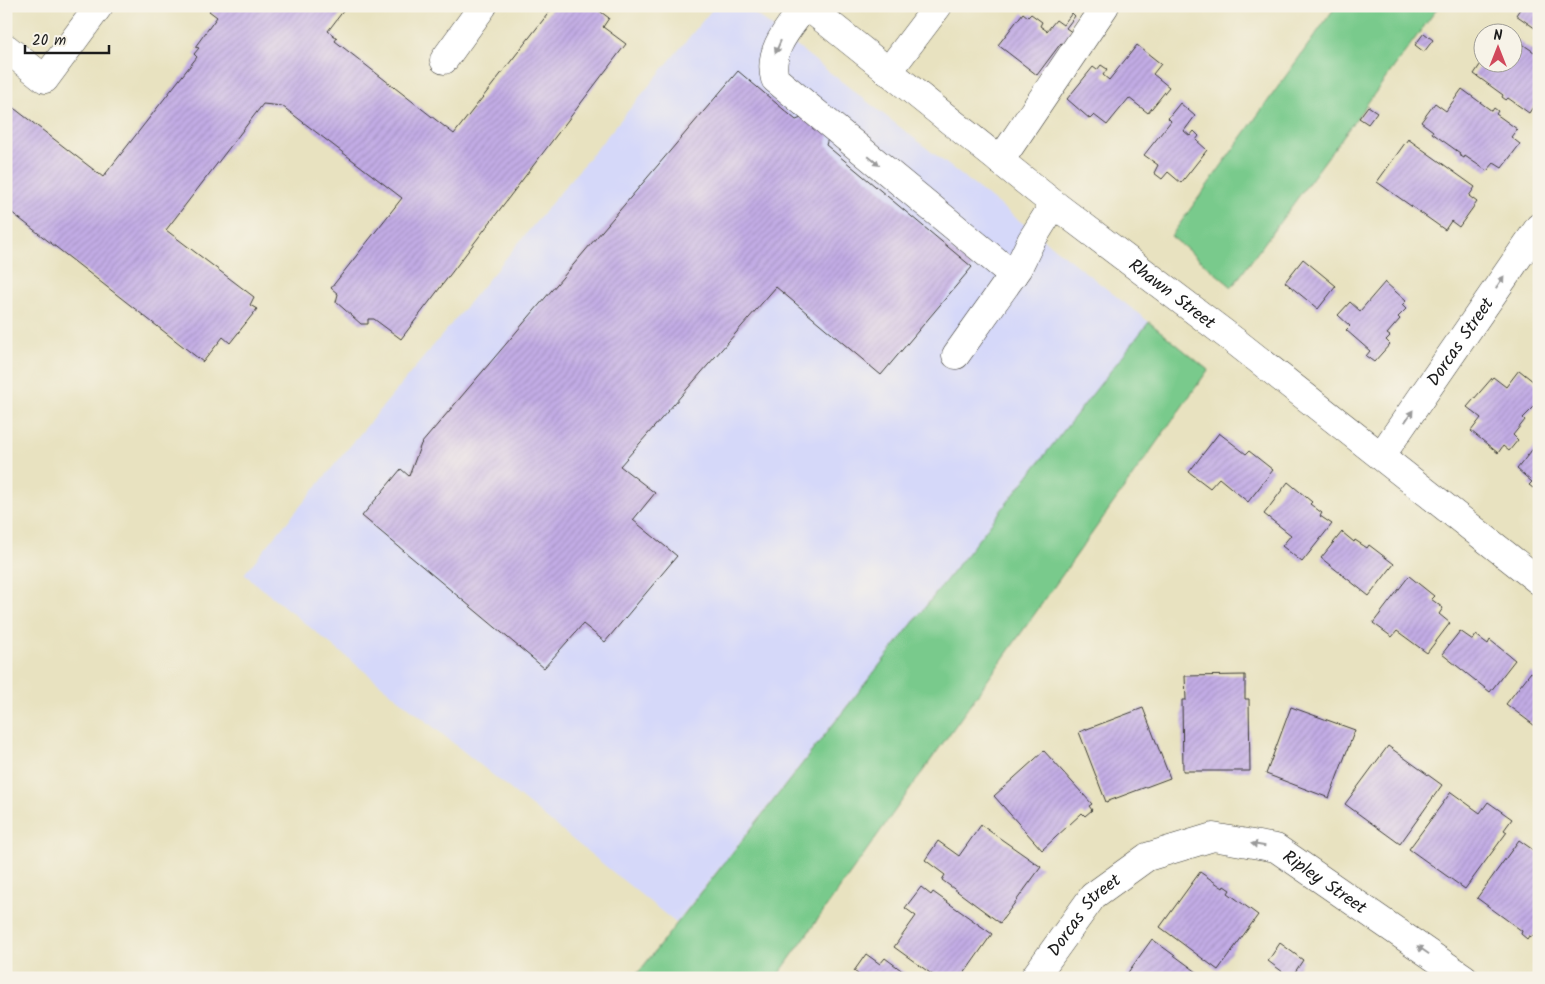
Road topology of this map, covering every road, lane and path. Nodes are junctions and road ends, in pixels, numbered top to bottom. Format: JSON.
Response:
{"nodes":[{"id":1,"x":99,"y":6,"type":"edge"},
{"id":2,"x":484,"y":6,"type":"edge"},
{"id":3,"x":806,"y":6,"type":"edge"},
{"id":4,"x":938,"y":6,"type":"edge"},
{"id":5,"x":1105,"y":6,"type":"edge"},
{"id":6,"x":6,"y":48,"type":"edge"},
{"id":7,"x":444,"y":60,"type":"dead end"},
{"id":8,"x":888,"y":72,"type":"junction"},
{"id":9,"x":1000,"y":161,"type":"junction"},
{"id":10,"x":1054,"y":204,"type":"junction"},
{"id":11,"x":1539,"y":227,"type":"edge"},
{"id":12,"x":1013,"y":274,"type":"junction"},
{"id":13,"x":956,"y":355,"type":"dead end"},
{"id":14,"x":1381,"y":456,"type":"junction"},
{"id":15,"x":1539,"y":580,"type":"edge"},
{"id":16,"x":1142,"y":860,"type":"joint"},
{"id":17,"x":1034,"y":978,"type":"edge"},
{"id":18,"x":1464,"y":978,"type":"edge"}],
"edges":[{"from":1,"to":6,"type":"main road"},
{"from":2,"to":7,"type":"main road"},
{"from":3,"to":8,"type":"main road","name":"Rhawn Street"},
{"from":3,"to":12,"type":"main road","one_way":true},
{"from":4,"to":8,"type":"main road"},
{"from":5,"to":9,"type":"main road"},
{"from":8,"to":9,"type":"main road","name":"Rhawn Street"},
{"from":9,"to":10,"type":"main road","name":"Rhawn Street"},
{"from":10,"to":12,"type":"main road"},
{"from":10,"to":14,"type":"main road","name":"Rhawn Street"},
{"from":14,"to":11,"type":"main road","name":"Dorcas Street","one_way":true},
{"from":12,"to":13,"type":"main road"},
{"from":14,"to":15,"type":"main road","name":"Rhawn Street"},
{"from":16,"to":17,"type":"main road","name":"Dorcas Street"},
{"from":18,"to":16,"type":"main road","name":"Ripley Street","one_way":true}]}
